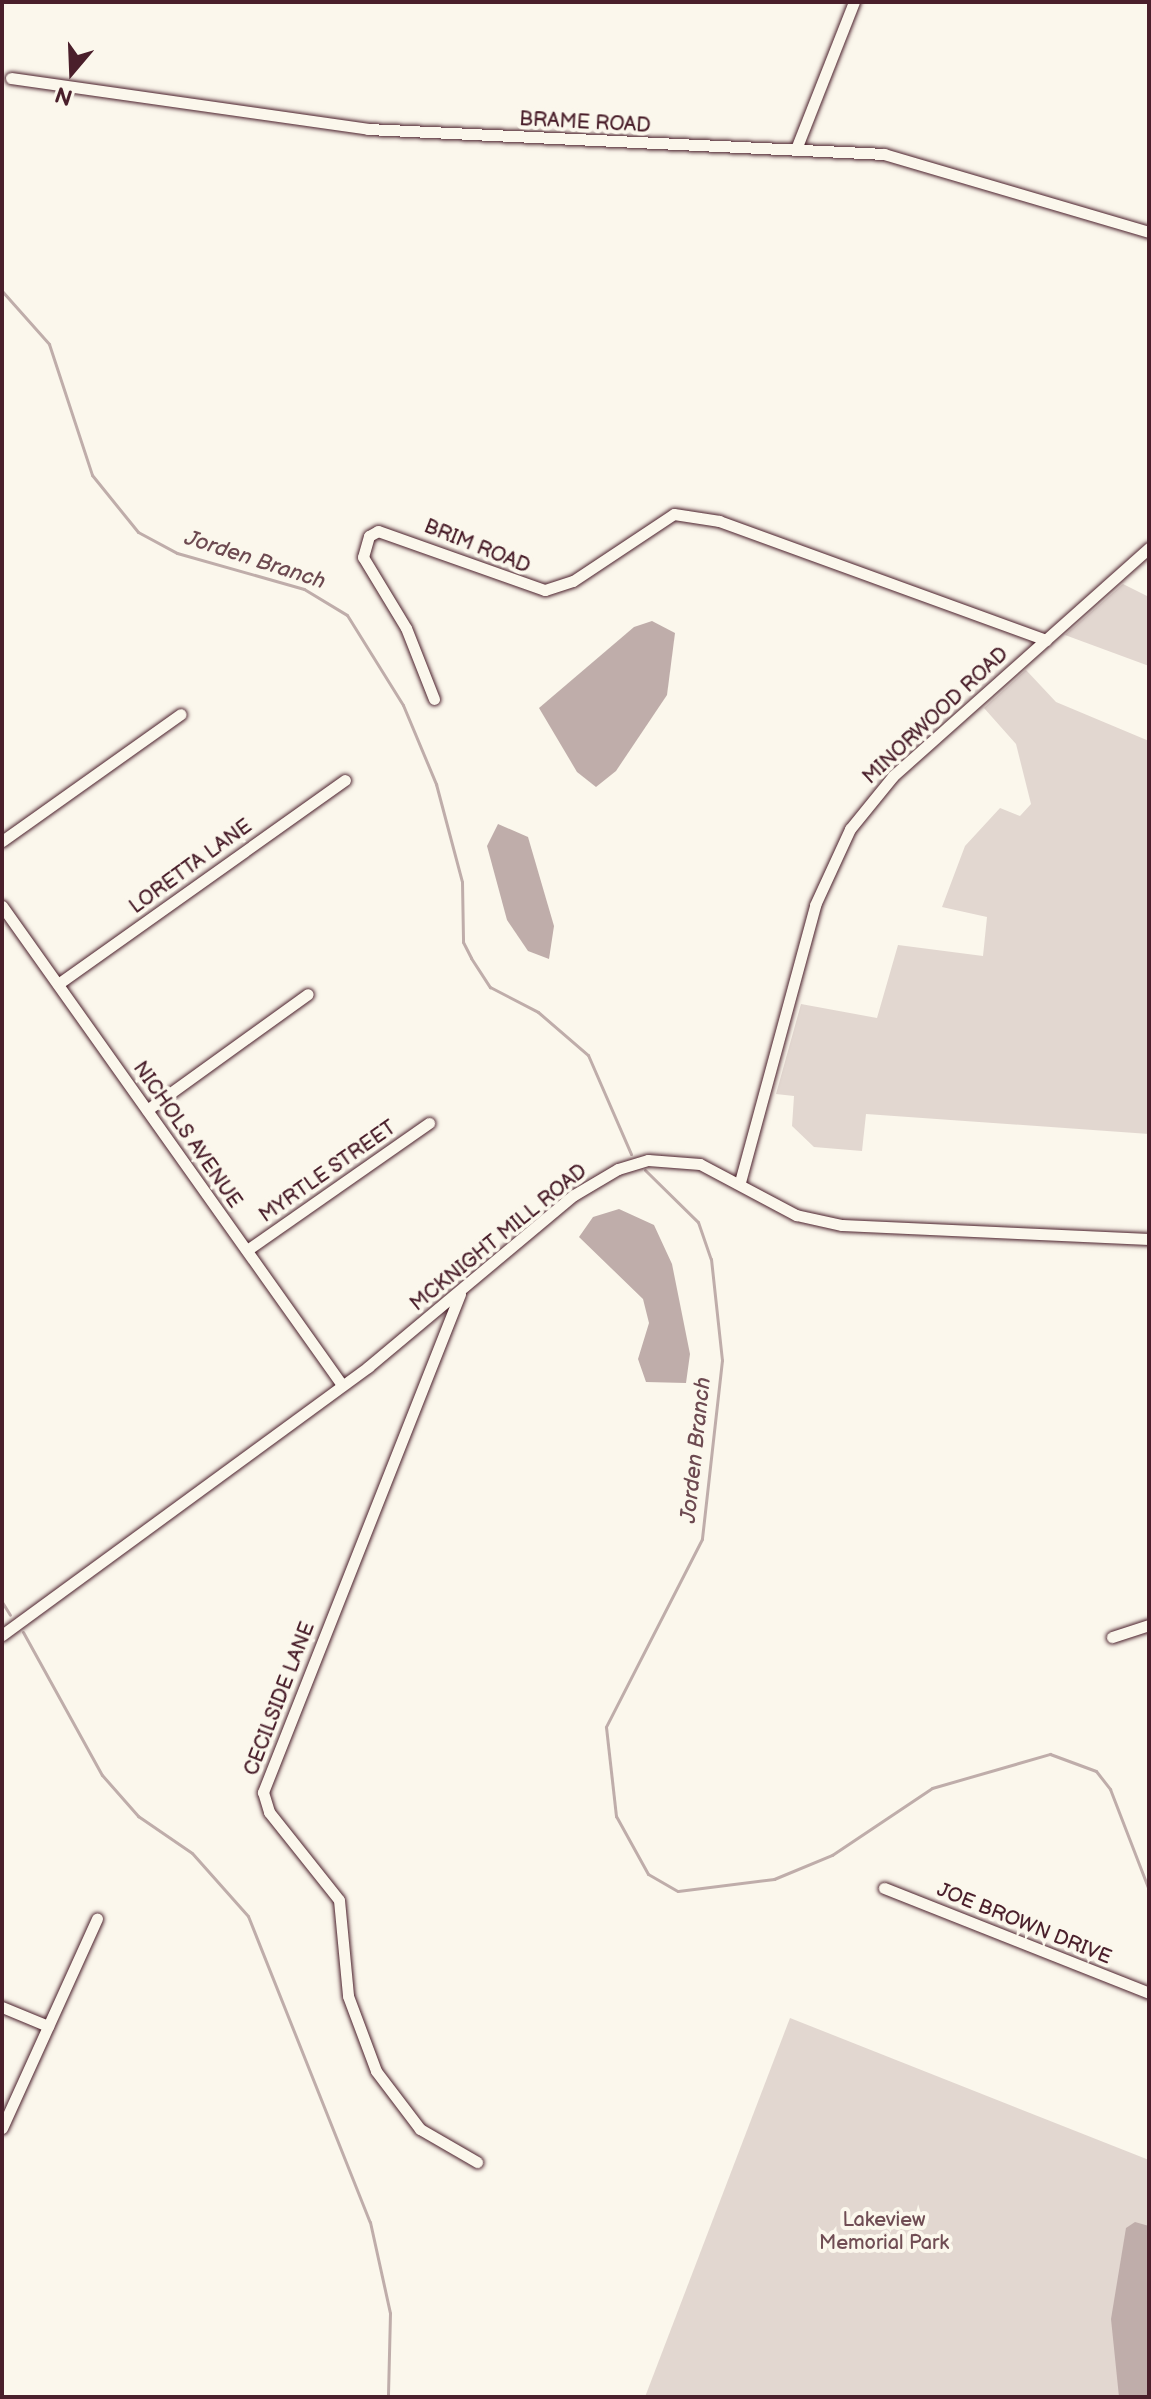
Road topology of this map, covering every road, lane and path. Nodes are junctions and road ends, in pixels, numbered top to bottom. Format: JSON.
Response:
{"nodes":[{"id":1,"x":854,"y":2,"type":"edge"},
{"id":2,"x":11,"y":78,"type":"dead end"},
{"id":3,"x":796,"y":149,"type":"junction"},
{"id":4,"x":1149,"y":232,"type":"edge"},
{"id":5,"x":1149,"y":548,"type":"edge"},
{"id":6,"x":1046,"y":640,"type":"junction"},
{"id":7,"x":434,"y":699,"type":"dead end"},
{"id":8,"x":181,"y":714,"type":"dead end"},
{"id":9,"x":345,"y":780,"type":"dead end"},
{"id":10,"x":2,"y":841,"type":"edge"},
{"id":11,"x":2,"y":906,"type":"edge"},
{"id":12,"x":58,"y":984,"type":"junction"},
{"id":13,"x":308,"y":994,"type":"dead end"},
{"id":14,"x":147,"y":1110,"type":"junction"},
{"id":15,"x":429,"y":1123,"type":"dead end"},
{"id":16,"x":740,"y":1182,"type":"junction"},
{"id":17,"x":1149,"y":1239,"type":"edge"},
{"id":18,"x":247,"y":1250,"type":"junction"},
{"id":19,"x":461,"y":1290,"type":"junction"},
{"id":20,"x":342,"y":1385,"type":"junction"},
{"id":21,"x":1149,"y":1625,"type":"edge"},
{"id":22,"x":2,"y":1635,"type":"edge"},
{"id":23,"x":1112,"y":1637,"type":"dead end"},
{"id":24,"x":884,"y":1888,"type":"dead end"},
{"id":25,"x":97,"y":1919,"type":"dead end"},
{"id":26,"x":1149,"y":1993,"type":"edge"},
{"id":27,"x":2,"y":2007,"type":"edge"},
{"id":28,"x":48,"y":2026,"type":"junction"},
{"id":29,"x":2,"y":2128,"type":"edge"},
{"id":30,"x":477,"y":2162,"type":"dead end"}],
"edges":[{"from":1,"to":3,"type":"street"},
{"from":2,"to":3,"type":"street","name":"BRAME ROAD"},
{"from":3,"to":4,"type":"street","name":"BRAME ROAD"},
{"from":5,"to":6,"type":"street","name":"MINORWOOD ROAD"},
{"from":6,"to":7,"type":"street","name":"BRIM ROAD"},
{"from":6,"to":16,"type":"street","name":"MINORWOOD ROAD"},
{"from":8,"to":10,"type":"street"},
{"from":9,"to":12,"type":"street","name":"LORETTA LANE"},
{"from":11,"to":12,"type":"street","name":"NICHOLS AVENUE"},
{"from":12,"to":14,"type":"street","name":"NICHOLS AVENUE"},
{"from":13,"to":14,"type":"street"},
{"from":14,"to":18,"type":"street","name":"NICHOLS AVENUE"},
{"from":15,"to":18,"type":"street","name":"MYRTLE STREET"},
{"from":16,"to":17,"type":"street","name":"MCKNIGHT MILL ROAD"},
{"from":16,"to":19,"type":"street","name":"MCKNIGHT MILL ROAD"},
{"from":18,"to":20,"type":"street","name":"NICHOLS AVENUE"},
{"from":19,"to":20,"type":"street","name":"MCKNIGHT MILL ROAD"},
{"from":19,"to":30,"type":"street","name":"CECILSIDE LANE"},
{"from":20,"to":22,"type":"street","name":"MCKNIGHT MILL ROAD"},
{"from":21,"to":23,"type":"street"},
{"from":24,"to":26,"type":"street","name":"JOE BROWN DRIVE"},
{"from":25,"to":28,"type":"street"},
{"from":27,"to":28,"type":"street"},
{"from":28,"to":29,"type":"street"}]}
